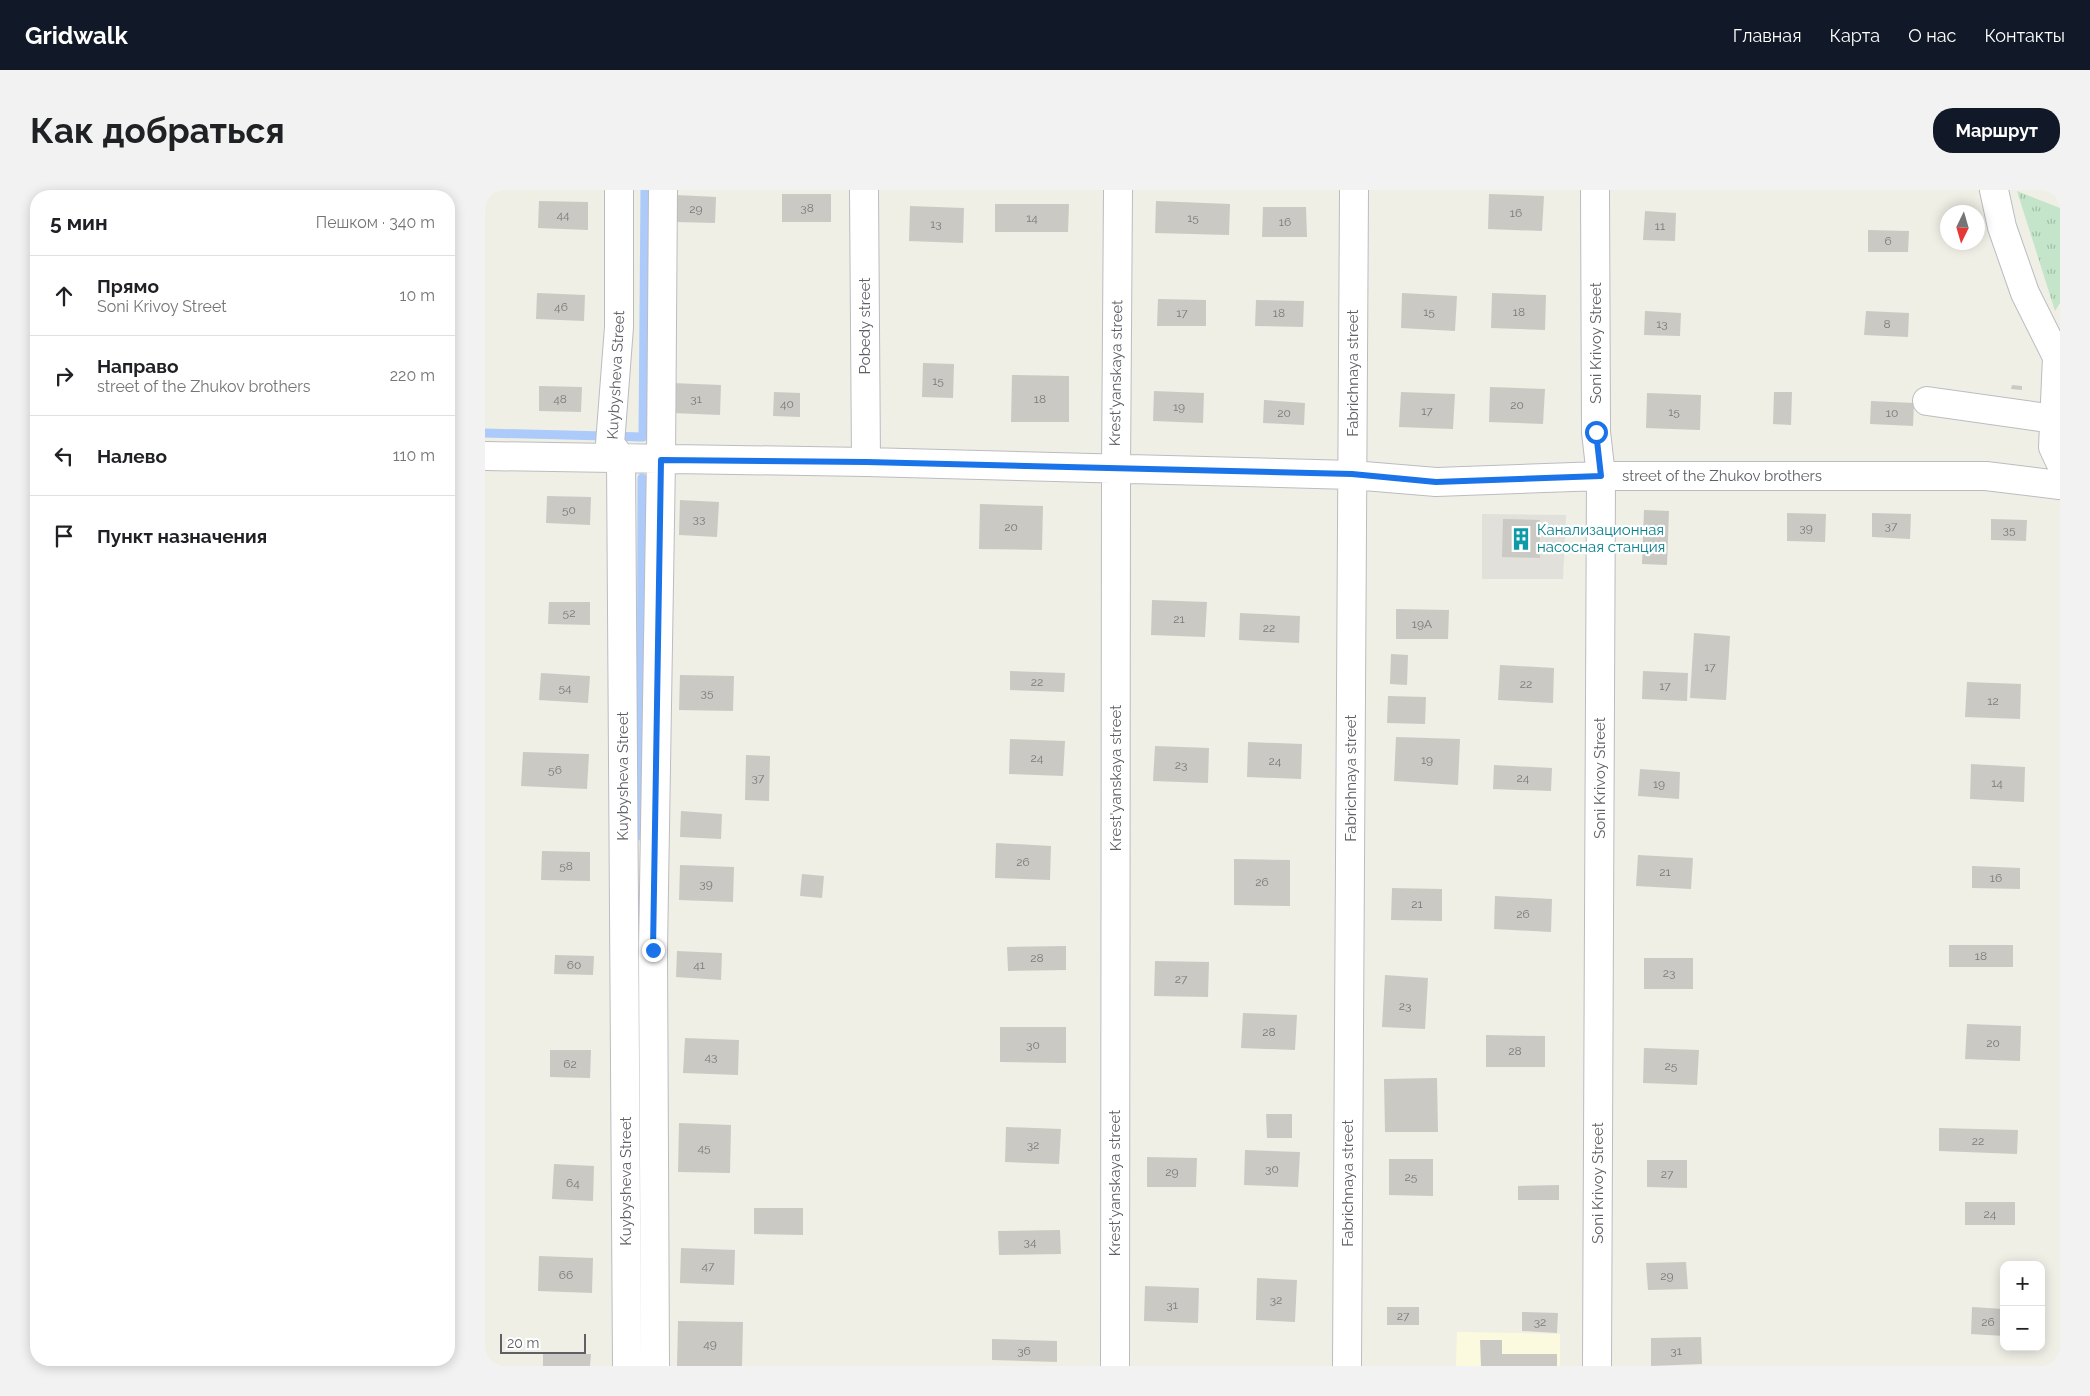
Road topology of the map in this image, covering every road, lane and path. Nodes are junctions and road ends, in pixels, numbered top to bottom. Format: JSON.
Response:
{"nodes":[{"id":1,"x":619,"y":190,"type":"edge"},
{"id":2,"x":663,"y":190,"type":"edge"},
{"id":3,"x":864,"y":190,"type":"edge"},
{"id":4,"x":1118,"y":190,"type":"edge"},
{"id":5,"x":1354,"y":190,"type":"edge"},
{"id":6,"x":1595,"y":190,"type":"edge"},
{"id":7,"x":1994,"y":190,"type":"edge"},
{"id":8,"x":2058,"y":354,"type":"edge"},
{"id":9,"x":1927,"y":401,"type":"dead end"},
{"id":10,"x":2054,"y":418,"type":"junction"},
{"id":11,"x":2058,"y":453,"type":"edge"},
{"id":12,"x":485,"y":456,"type":"edge"},
{"id":13,"x":621,"y":458,"type":"junction"},
{"id":14,"x":661,"y":460,"type":"junction"},
{"id":15,"x":866,"y":462,"type":"junction"},
{"id":16,"x":1115,"y":469,"type":"junction"},
{"id":17,"x":1352,"y":474,"type":"junction"},
{"id":18,"x":1601,"y":476,"type":"junction"},
{"id":19,"x":2060,"y":485,"type":"edge"},
{"id":20,"x":627,"y":1366,"type":"edge"},
{"id":21,"x":655,"y":1366,"type":"edge"},
{"id":22,"x":1115,"y":1366,"type":"edge"},
{"id":23,"x":1347,"y":1366,"type":"edge"},
{"id":24,"x":1597,"y":1366,"type":"edge"}],
"edges":[{"from":1,"to":13,"type":"street","name":"Kuybysheva Street"},
{"from":2,"to":14,"type":"street"},
{"from":3,"to":15,"type":"street","name":"Pobedy street"},
{"from":4,"to":16,"type":"street","name":"Krest'yanskaya street"},
{"from":5,"to":17,"type":"street","name":"Fabrichnaya street"},
{"from":6,"to":18,"type":"street","name":"Soni Krivoy Street"},
{"from":7,"to":8,"type":"street"},
{"from":8,"to":10,"type":"street"},
{"from":9,"to":10,"type":"street"},
{"from":10,"to":11,"type":"street"},
{"from":12,"to":13,"type":"street","name":"street of the Zhukov brothers"},
{"from":13,"to":14,"type":"street","name":"street of the Zhukov brothers"},
{"from":13,"to":20,"type":"street","name":"Kuybysheva Street"},
{"from":14,"to":15,"type":"street","name":"street of the Zhukov brothers"},
{"from":14,"to":21,"type":"street"},
{"from":15,"to":16,"type":"street","name":"street of the Zhukov brothers"},
{"from":16,"to":17,"type":"street","name":"street of the Zhukov brothers"},
{"from":16,"to":22,"type":"street","name":"Krest'yanskaya street"},
{"from":17,"to":18,"type":"street","name":"street of the Zhukov brothers"},
{"from":17,"to":23,"type":"street","name":"Fabrichnaya street"},
{"from":18,"to":19,"type":"street","name":"street of the Zhukov brothers"},
{"from":18,"to":24,"type":"street","name":"Soni Krivoy Street"}]}
